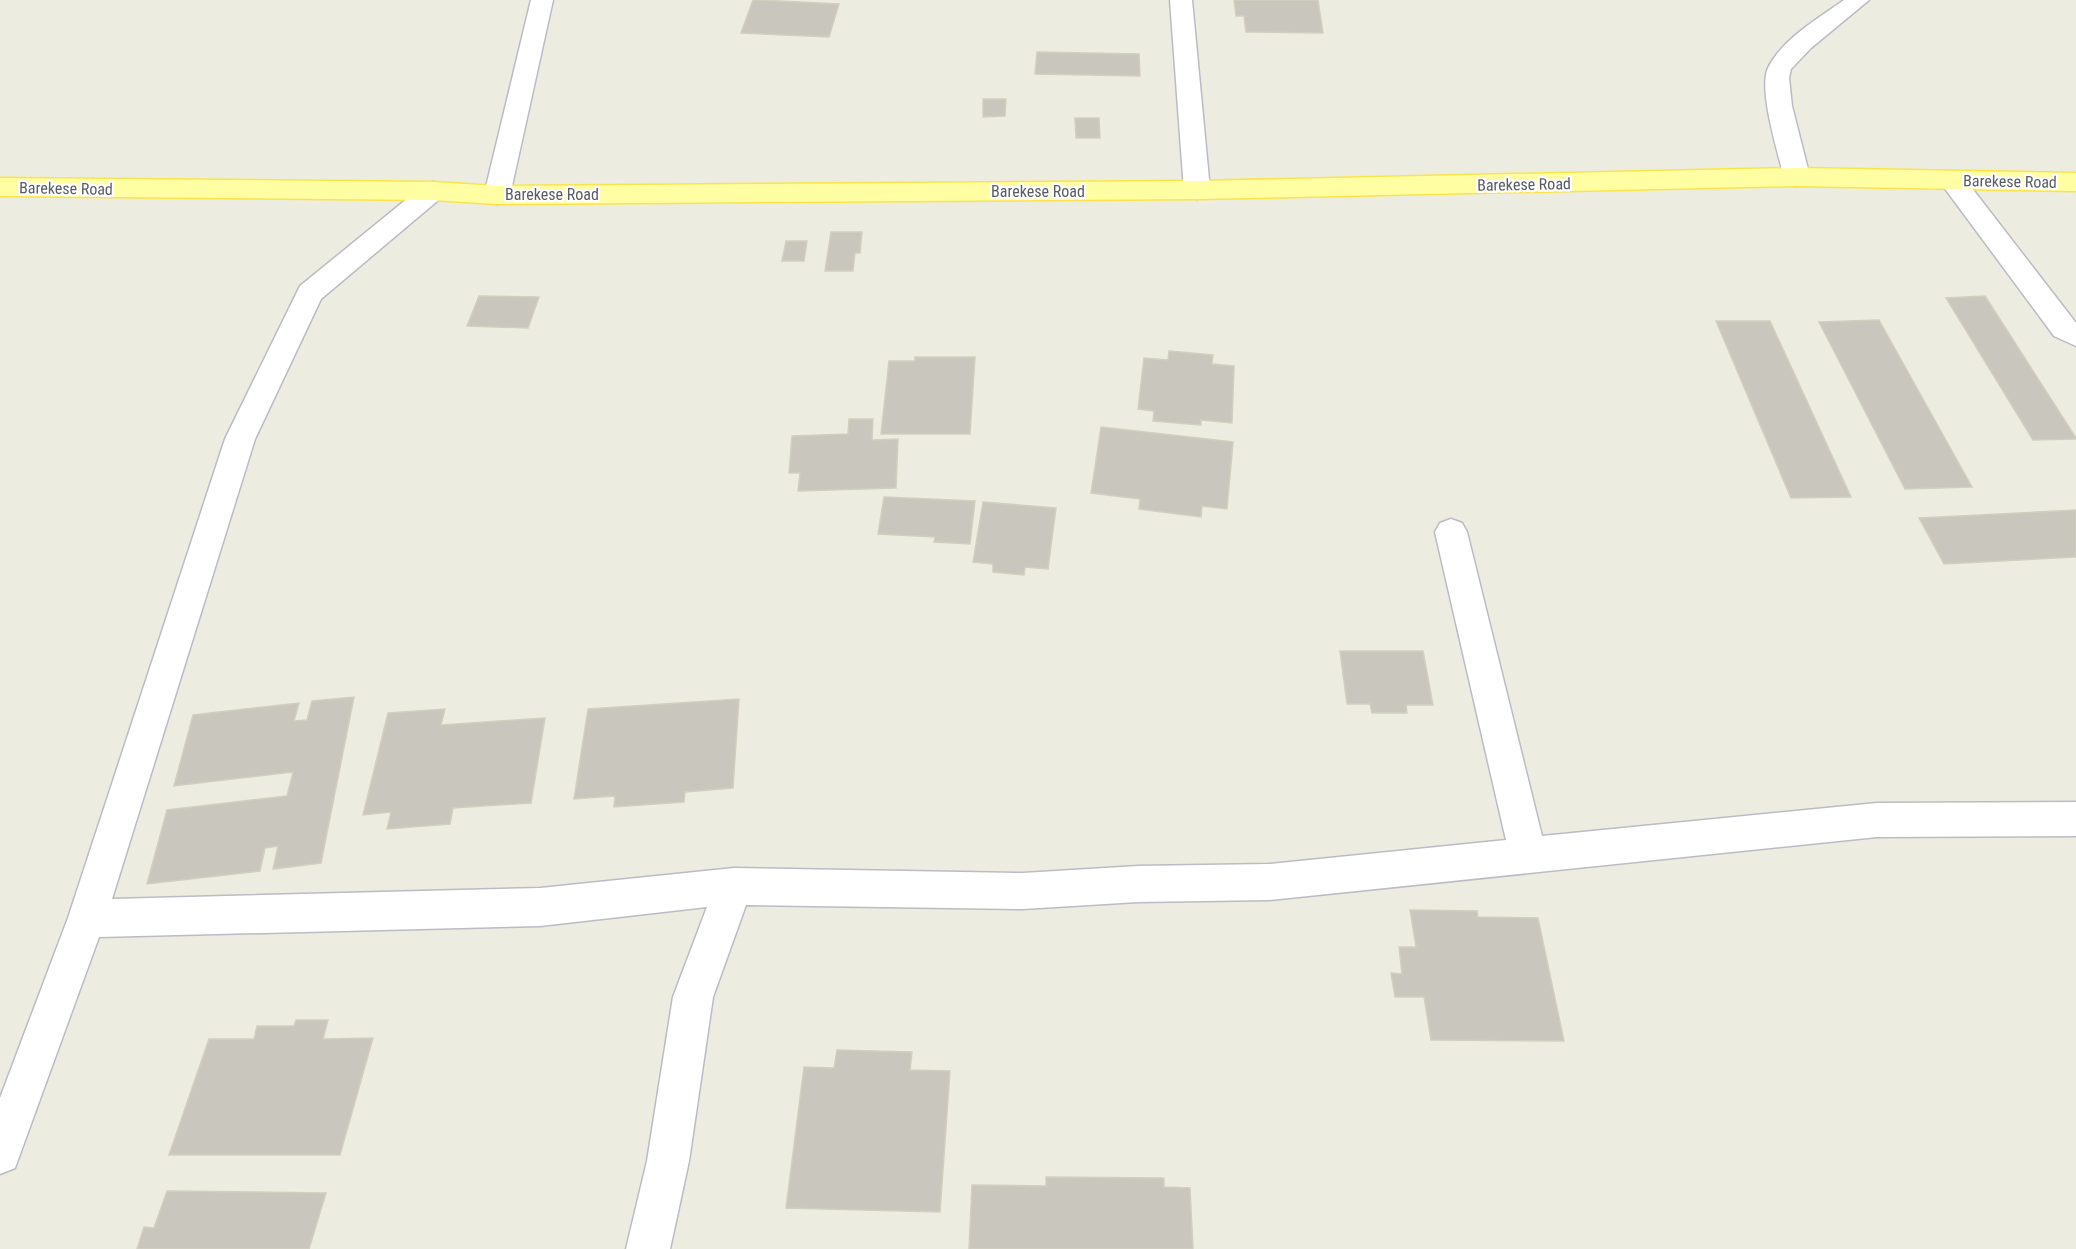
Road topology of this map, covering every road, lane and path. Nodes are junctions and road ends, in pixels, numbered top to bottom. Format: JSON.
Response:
{"nodes":[{"id":1,"x":542,"y":0,"type":"edge"},
{"id":2,"x":1180,"y":0,"type":"edge"},
{"id":3,"x":1858,"y":0,"type":"edge"},
{"id":4,"x":1797,"y":177,"type":"junction"},
{"id":5,"x":1952,"y":180,"type":"junction"},
{"id":6,"x":2076,"y":182,"type":"edge"},
{"id":7,"x":0,"y":187,"type":"edge"},
{"id":8,"x":1197,"y":190,"type":"junction"},
{"id":9,"x":433,"y":191,"type":"junction"},
{"id":10,"x":496,"y":195,"type":"junction"},
{"id":11,"x":2076,"y":336,"type":"edge"},
{"id":12,"x":1451,"y":532,"type":"dead end"},
{"id":13,"x":2076,"y":819,"type":"edge"},
{"id":14,"x":1528,"y":855,"type":"junction"},
{"id":15,"x":734,"y":886,"type":"junction"},
{"id":16,"x":87,"y":918,"type":"junction"},
{"id":17,"x":0,"y":1153,"type":"edge"},
{"id":18,"x":648,"y":1249,"type":"edge"}],
"edges":[{"from":1,"to":10,"type":"street"},
{"from":2,"to":8,"type":"street"},
{"from":3,"to":4,"type":"street"},
{"from":4,"to":5,"type":"main road","name":"Barekese Road"},
{"from":4,"to":8,"type":"main road","name":"Barekese Road"},
{"from":5,"to":6,"type":"main road","name":"Barekese Road"},
{"from":5,"to":11,"type":"street"},
{"from":7,"to":9,"type":"main road","name":"Barekese Road"},
{"from":8,"to":10,"type":"main road","name":"Barekese Road"},
{"from":9,"to":10,"type":"main road","name":"Barekese Road"},
{"from":9,"to":16,"type":"street"},
{"from":12,"to":14,"type":"street"},
{"from":13,"to":14,"type":"street"},
{"from":14,"to":15,"type":"street"},
{"from":15,"to":16,"type":"street"},
{"from":15,"to":18,"type":"street"},
{"from":16,"to":17,"type":"street"}]}
